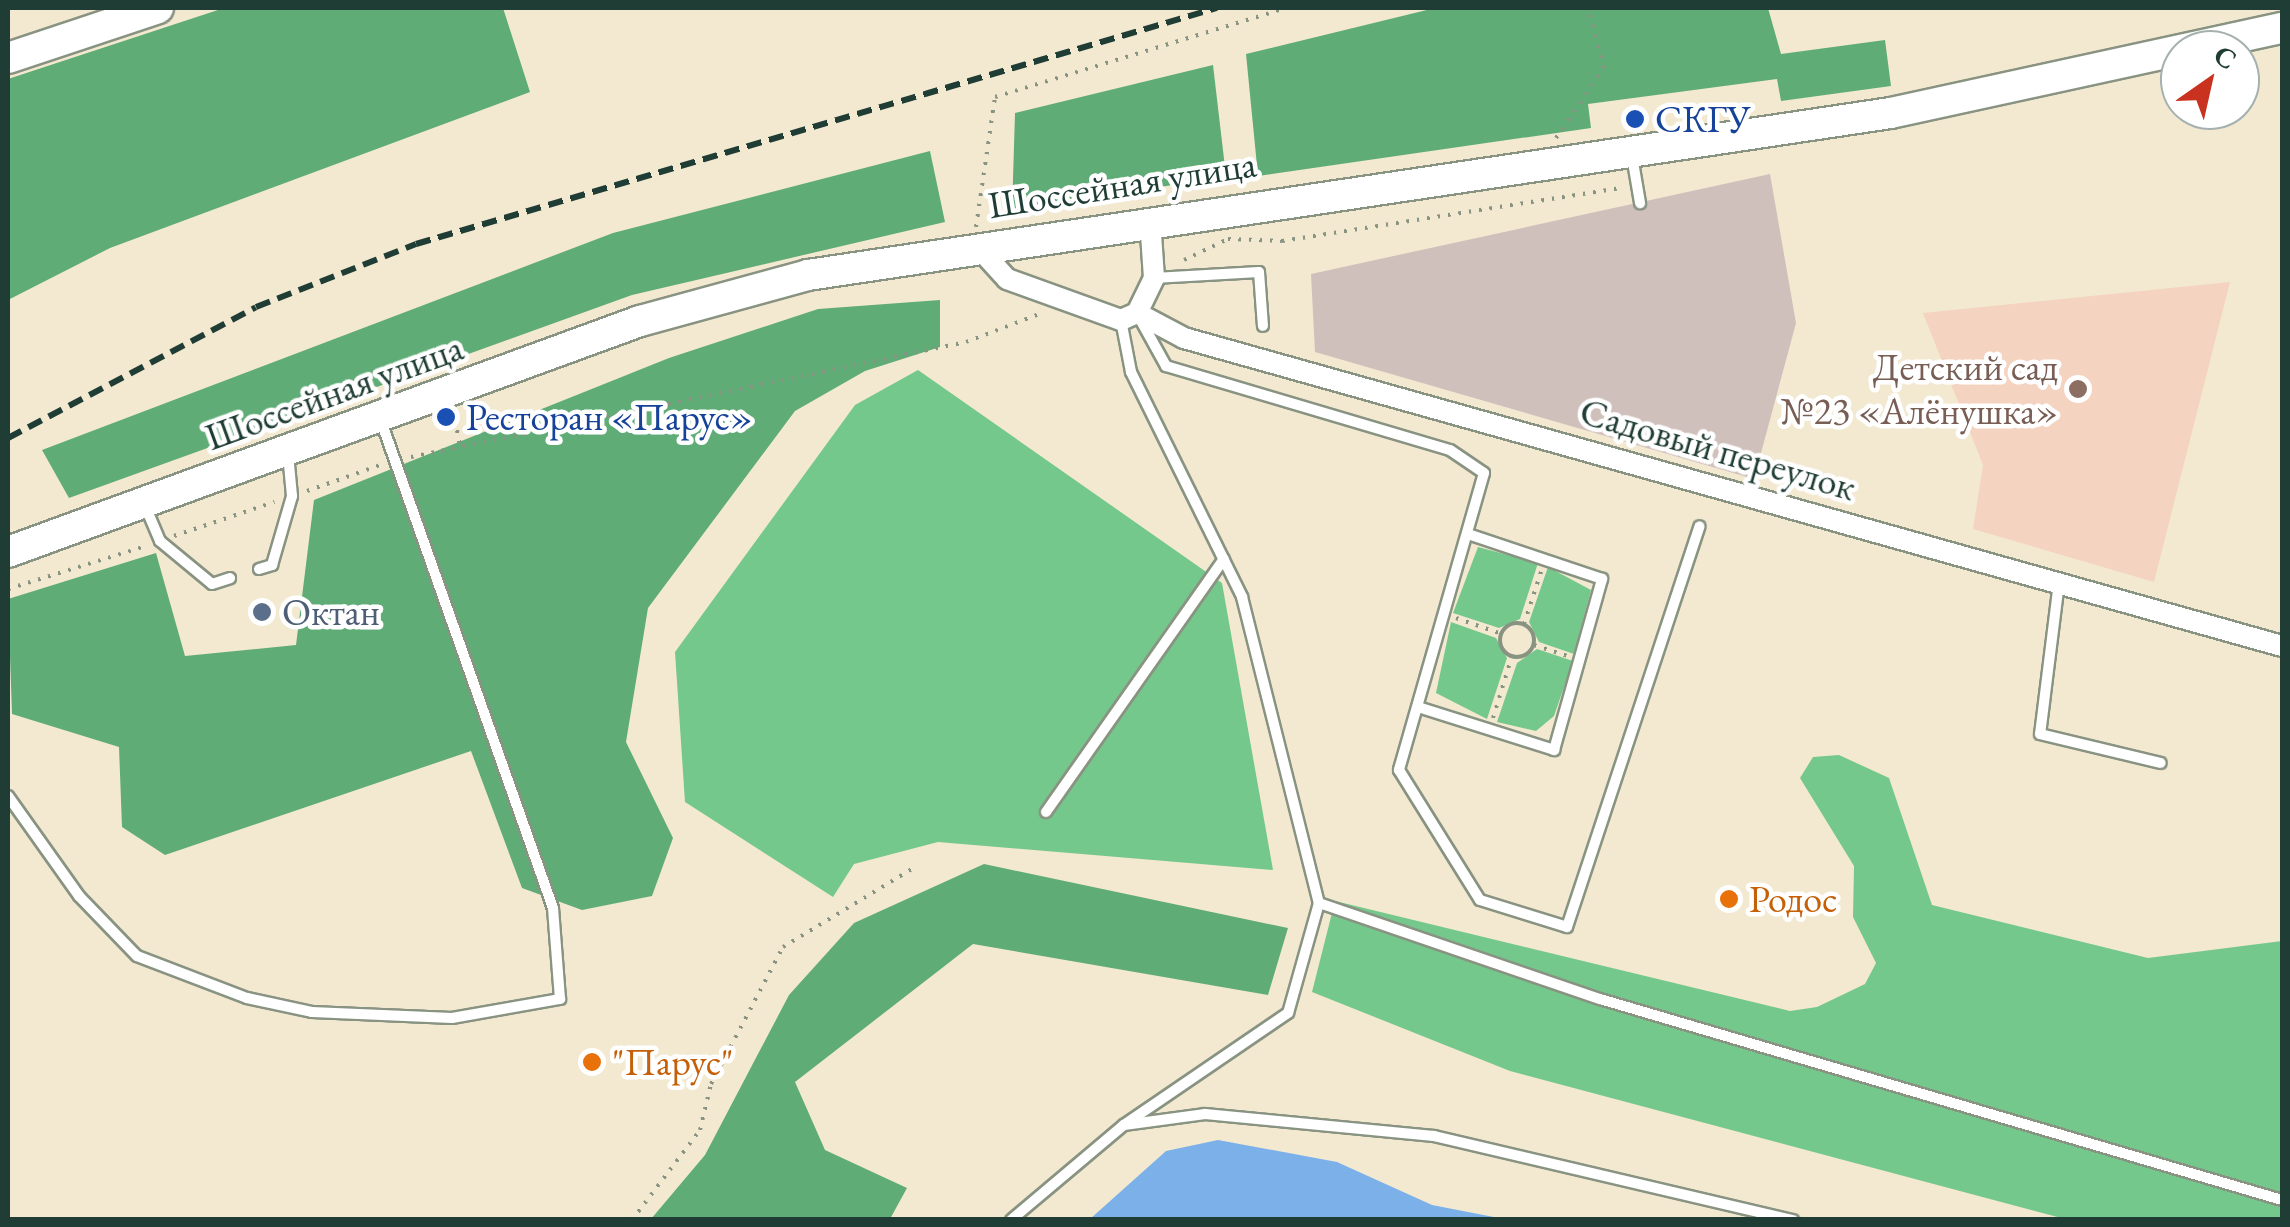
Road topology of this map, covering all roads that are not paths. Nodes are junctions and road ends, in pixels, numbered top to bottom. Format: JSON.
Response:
{"nodes":[{"id":1,"x":158,"y":8,"type":"edge"},
{"id":2,"x":2282,"y":28,"type":"edge"},
{"id":3,"x":8,"y":58,"type":"edge"},
{"id":4,"x":1631,"y":150,"type":"junction"},
{"id":5,"x":1640,"y":204,"type":"dead end"},
{"id":6,"x":1150,"y":220,"type":"junction"},
{"id":7,"x":978,"y":247,"type":"junction"},
{"id":8,"x":1160,"y":278,"type":"junction"},
{"id":9,"x":1129,"y":317,"type":"junction"},
{"id":10,"x":1263,"y":326,"type":"dead end"},
{"id":11,"x":380,"y":420,"type":"junction"},
{"id":12,"x":288,"y":454,"type":"junction"},
{"id":13,"x":144,"y":502,"type":"junction"},
{"id":14,"x":1700,"y":526,"type":"dead end"},
{"id":15,"x":1472,"y":535,"type":"junction"},
{"id":16,"x":8,"y":552,"type":"edge"},
{"id":17,"x":1224,"y":559,"type":"junction"},
{"id":18,"x":259,"y":569,"type":"dead end"},
{"id":19,"x":230,"y":578,"type":"dead end"},
{"id":20,"x":2059,"y":582,"type":"junction"},
{"id":21,"x":2282,"y":646,"type":"edge"},
{"id":22,"x":1418,"y":706,"type":"junction"},
{"id":23,"x":2161,"y":762,"type":"dead end"},
{"id":24,"x":8,"y":796,"type":"edge"},
{"id":25,"x":1046,"y":812,"type":"dead end"},
{"id":26,"x":1319,"y":903,"type":"junction"},
{"id":27,"x":1124,"y":1125,"type":"junction"},
{"id":28,"x":2282,"y":1200,"type":"edge"},
{"id":29,"x":1011,"y":1220,"type":"edge"},
{"id":30,"x":1793,"y":1220,"type":"edge"}],
"edges":[{"from":1,"to":3,"type":"main road"},
{"from":2,"to":4,"type":"main road","name":"Шоссейная улица"},
{"from":4,"to":5,"type":"lane"},
{"from":4,"to":6,"type":"main road","name":"Шоссейная улица"},
{"from":6,"to":7,"type":"main road","name":"Шоссейная улица"},
{"from":6,"to":8,"type":"street"},
{"from":7,"to":9,"type":"street","name":"Садовый переулок"},
{"from":7,"to":11,"type":"main road","name":"Шоссейная улица"},
{"from":8,"to":9,"type":"street"},
{"from":8,"to":10,"type":"lane"},
{"from":9,"to":15,"type":"lane"},
{"from":9,"to":17,"type":"lane"},
{"from":9,"to":20,"type":"street","name":"Садовый переулок"},
{"from":11,"to":12,"type":"main road","name":"Шоссейная улица"},
{"from":11,"to":24,"type":"lane"},
{"from":12,"to":13,"type":"main road","name":"Шоссейная улица"},
{"from":12,"to":18,"type":"lane"},
{"from":13,"to":16,"type":"main road","name":"Шоссейная улица"},
{"from":13,"to":19,"type":"lane"},
{"from":14,"to":22,"type":"lane"},
{"from":15,"to":22,"type":"lane"},
{"from":15,"to":22,"type":"lane"},
{"from":17,"to":25,"type":"lane"},
{"from":17,"to":26,"type":"lane"},
{"from":20,"to":21,"type":"street","name":"Садовый переулок"},
{"from":20,"to":23,"type":"lane"},
{"from":26,"to":27,"type":"lane"},
{"from":26,"to":28,"type":"lane"},
{"from":27,"to":29,"type":"lane"},
{"from":27,"to":30,"type":"lane"}]}
